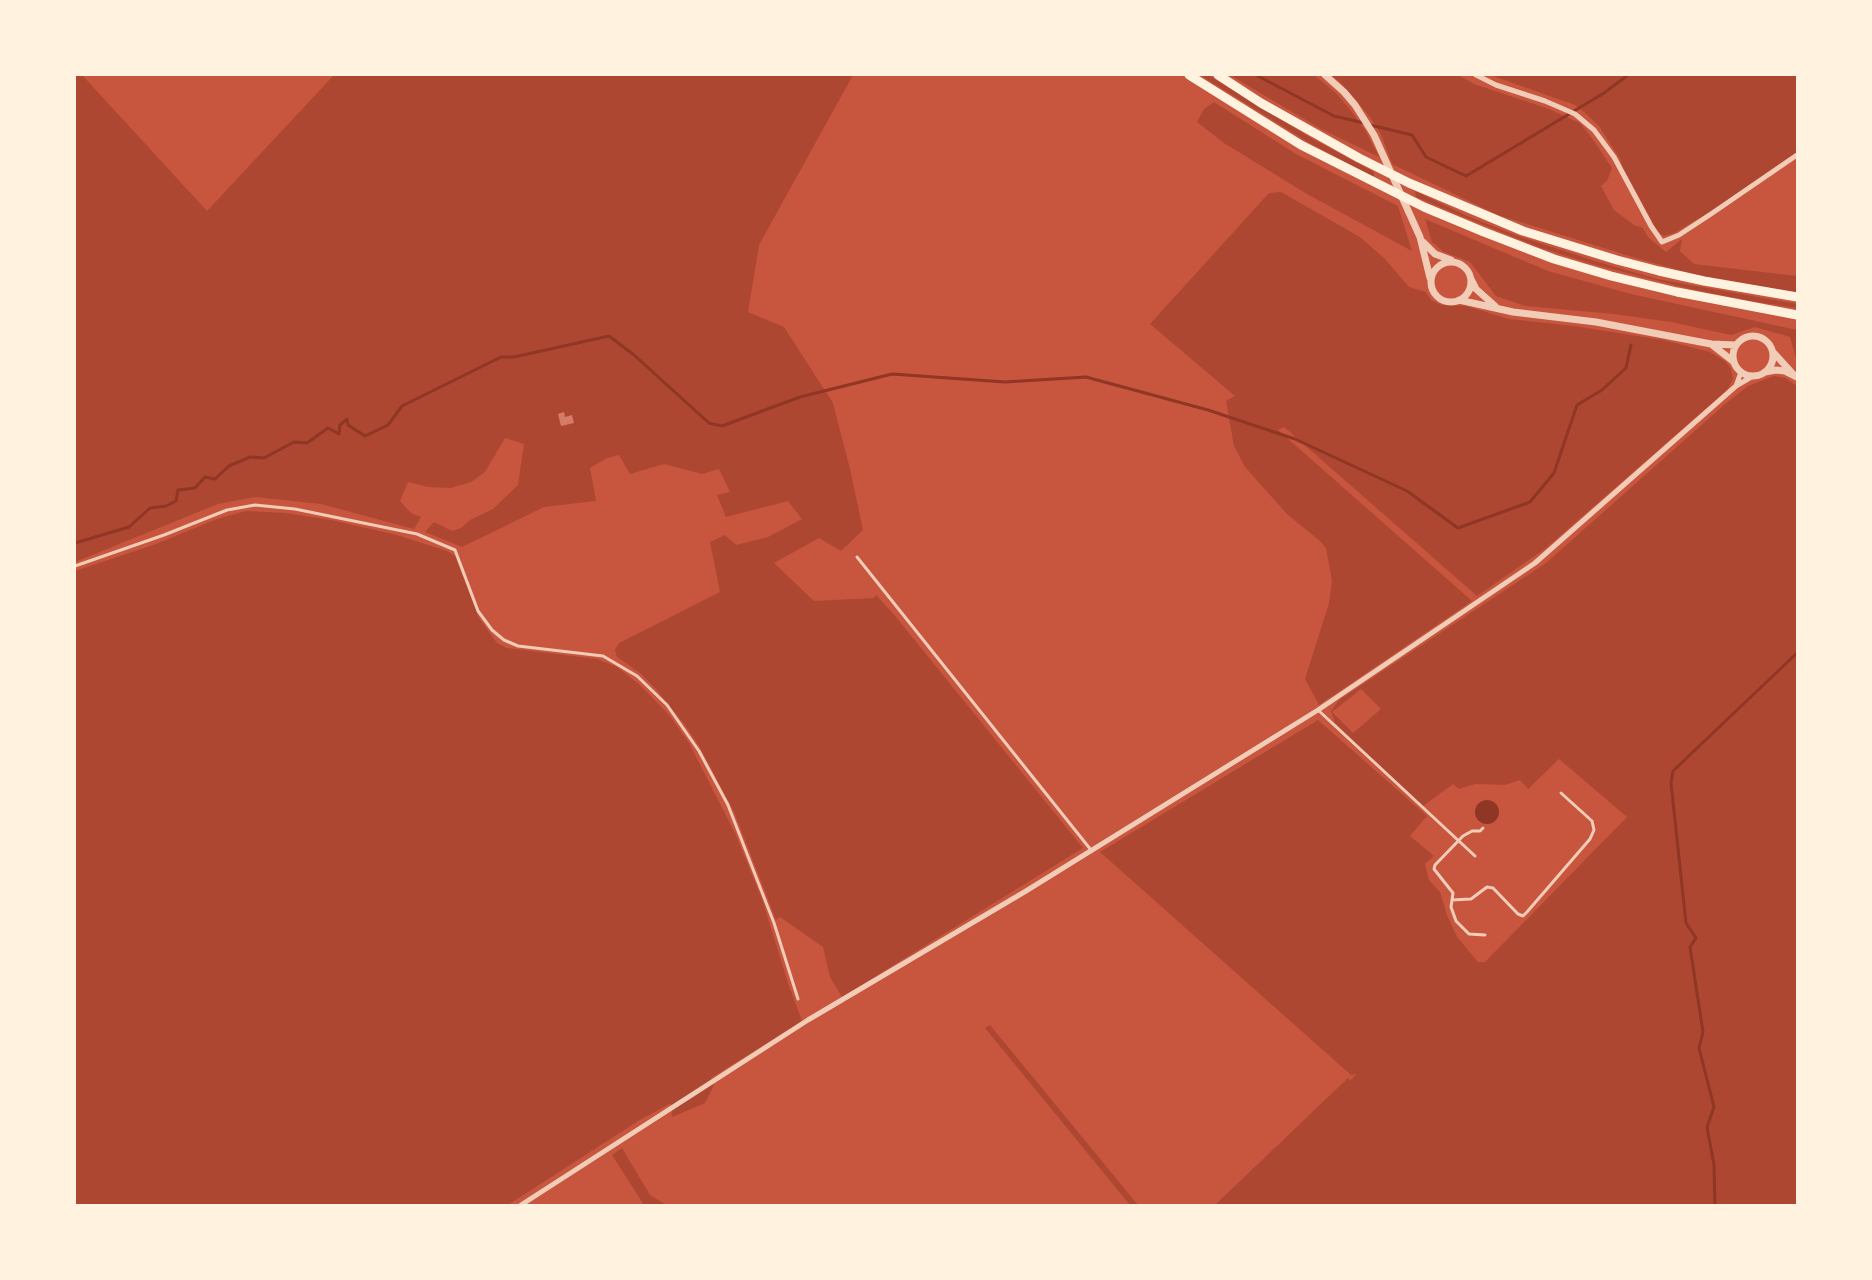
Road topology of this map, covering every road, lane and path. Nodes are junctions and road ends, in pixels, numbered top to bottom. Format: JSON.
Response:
{"nodes":[{"id":1,"x":1189,"y":75,"type":"edge"},
{"id":2,"x":1218,"y":75,"type":"edge"},
{"id":3,"x":1325,"y":75,"type":"edge"},
{"id":4,"x":1476,"y":75,"type":"edge"},
{"id":5,"x":1797,"y":155,"type":"edge"},
{"id":6,"x":1420,"y":237,"type":"junction"},
{"id":7,"x":1455,"y":262,"type":"junction"},
{"id":8,"x":1430,"y":278,"type":"junction"},
{"id":9,"x":1471,"y":279,"type":"junction"},
{"id":10,"x":1797,"y":297,"type":"edge"},
{"id":11,"x":1459,"y":300,"type":"junction"},
{"id":12,"x":1497,"y":308,"type":"junction"},
{"id":13,"x":1797,"y":315,"type":"edge"},
{"id":14,"x":1711,"y":344,"type":"junction"},
{"id":15,"x":1736,"y":345,"type":"junction"},
{"id":16,"x":1773,"y":352,"type":"junction"},
{"id":17,"x":1734,"y":362,"type":"junction"},
{"id":18,"x":1741,"y":372,"type":"junction"},
{"id":19,"x":1764,"y":372,"type":"junction"},
{"id":20,"x":1795,"y":375,"type":"edge"},
{"id":21,"x":1753,"y":376,"type":"junction"},
{"id":22,"x":1736,"y":387,"type":"junction"},
{"id":23,"x":857,"y":556,"type":"dead end"},
{"id":24,"x":75,"y":566,"type":"edge"},
{"id":25,"x":1317,"y":710,"type":"junction"},
{"id":26,"x":1561,"y":793,"type":"dead end"},
{"id":27,"x":1483,"y":828,"type":"dead end"},
{"id":28,"x":1458,"y":841,"type":"junction"},
{"id":29,"x":1091,"y":850,"type":"junction"},
{"id":30,"x":1475,"y":856,"type":"dead end"},
{"id":31,"x":1452,"y":900,"type":"junction"},
{"id":32,"x":1485,"y":934,"type":"dead end"},
{"id":33,"x":798,"y":999,"type":"dead end"},
{"id":34,"x":521,"y":1205,"type":"edge"}],
"edges":[{"from":1,"to":13,"type":"highway"},
{"from":2,"to":10,"type":"highway"},
{"from":3,"to":6,"type":"street"},
{"from":4,"to":5,"type":"street"},
{"from":6,"to":7,"type":"street"},
{"from":6,"to":8,"type":"street"},
{"from":7,"to":8,"type":"street"},
{"from":7,"to":9,"type":"street"},
{"from":8,"to":11,"type":"street"},
{"from":9,"to":11,"type":"street"},
{"from":9,"to":12,"type":"street"},
{"from":11,"to":12,"type":"street"},
{"from":12,"to":14,"type":"street"},
{"from":14,"to":15,"type":"street"},
{"from":14,"to":17,"type":"street"},
{"from":15,"to":16,"type":"street"},
{"from":15,"to":17,"type":"street"},
{"from":16,"to":19,"type":"street"},
{"from":16,"to":20,"type":"street"},
{"from":17,"to":18,"type":"street"},
{"from":18,"to":21,"type":"street"},
{"from":18,"to":22,"type":"street"},
{"from":19,"to":20,"type":"street"},
{"from":19,"to":21,"type":"street"},
{"from":21,"to":22,"type":"street"},
{"from":22,"to":25,"type":"street"},
{"from":23,"to":29,"type":"lane"},
{"from":24,"to":33,"type":"lane"},
{"from":25,"to":28,"type":"lane"},
{"from":25,"to":29,"type":"street"},
{"from":26,"to":31,"type":"lane"},
{"from":27,"to":28,"type":"lane"},
{"from":28,"to":30,"type":"lane"},
{"from":28,"to":31,"type":"lane"},
{"from":29,"to":34,"type":"street"},
{"from":31,"to":32,"type":"lane"}]}
